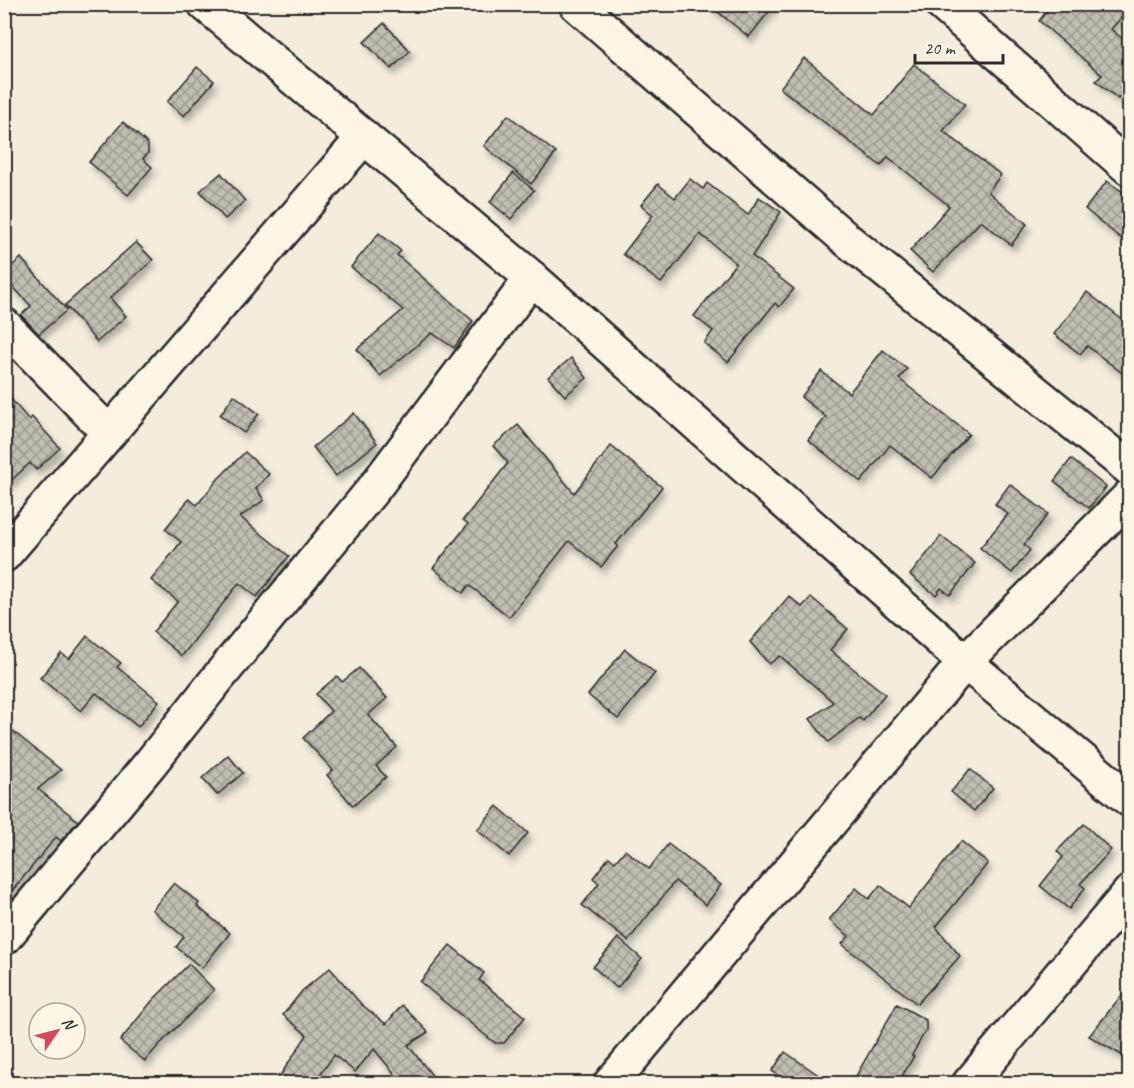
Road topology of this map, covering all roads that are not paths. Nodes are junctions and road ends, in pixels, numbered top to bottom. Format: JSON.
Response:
{"nodes":[{"id":1,"x":206,"y":4,"type":"edge"},
{"id":2,"x":576,"y":4,"type":"edge"},
{"id":3,"x":942,"y":4,"type":"edge"},
{"id":4,"x":364,"y":137,"type":"junction"},
{"id":5,"x":1130,"y":170,"type":"edge"},
{"id":6,"x":532,"y":278,"type":"junction"},
{"id":7,"x":4,"y":325,"type":"edge"},
{"id":8,"x":109,"y":433,"type":"junction"},
{"id":9,"x":1130,"y":469,"type":"edge"},
{"id":10,"x":1130,"y":496,"type":"edge"},
{"id":11,"x":4,"y":555,"type":"edge"},
{"id":12,"x":965,"y":663,"type":"junction"},
{"id":13,"x":1130,"y":800,"type":"edge"},
{"id":14,"x":1130,"y":892,"type":"edge"},
{"id":15,"x":4,"y":938,"type":"edge"},
{"id":16,"x":610,"y":1083,"type":"edge"},
{"id":17,"x":969,"y":1083,"type":"edge"}],
"edges":[{"from":1,"to":4,"type":"street"},
{"from":2,"to":9,"type":"street"},
{"from":3,"to":5,"type":"street"},
{"from":4,"to":6,"type":"street"},
{"from":4,"to":8,"type":"street"},
{"from":6,"to":12,"type":"street"},
{"from":6,"to":15,"type":"street"},
{"from":7,"to":8,"type":"street"},
{"from":8,"to":11,"type":"street"},
{"from":10,"to":12,"type":"street"},
{"from":12,"to":13,"type":"street"},
{"from":12,"to":16,"type":"street"},
{"from":14,"to":17,"type":"street"}]}
